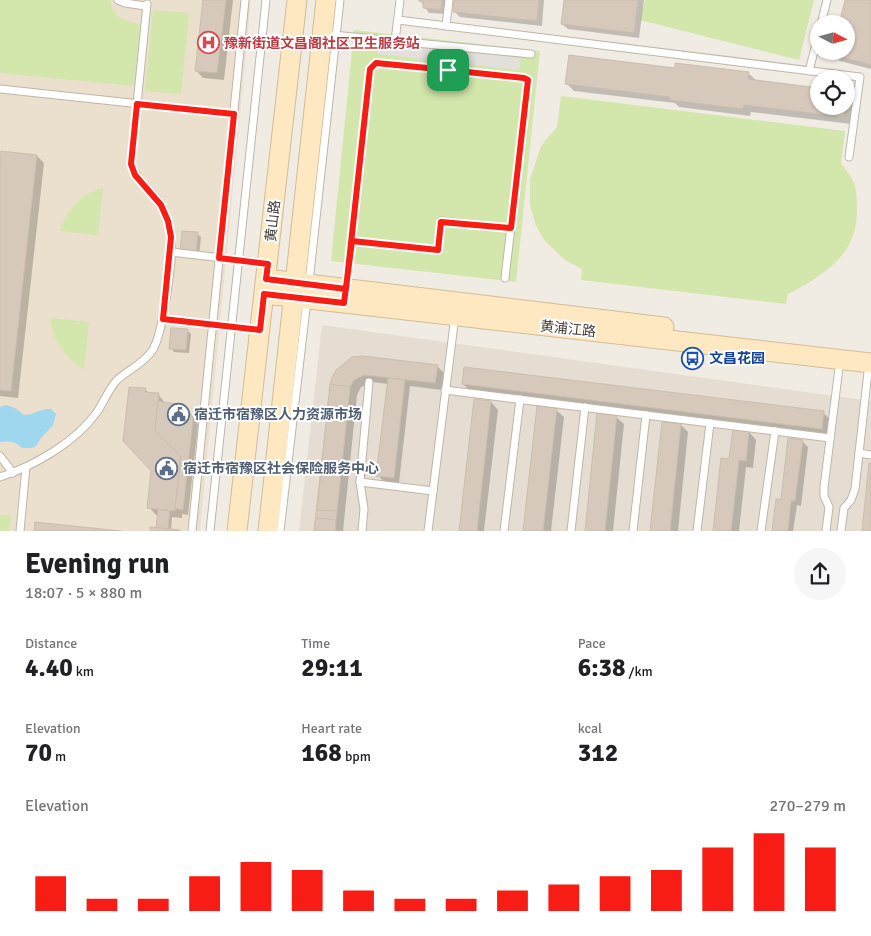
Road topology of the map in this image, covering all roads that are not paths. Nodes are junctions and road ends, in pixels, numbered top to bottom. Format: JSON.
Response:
{"nodes":[{"id":1,"x":118,"y":0,"type":"edge"},
{"id":2,"x":245,"y":0,"type":"edge"},
{"id":3,"x":266,"y":0,"type":"edge"},
{"id":4,"x":297,"y":0,"type":"edge"},
{"id":5,"x":326,"y":0,"type":"edge"},
{"id":6,"x":340,"y":0,"type":"edge"},
{"id":7,"x":400,"y":0,"type":"edge"},
{"id":8,"x":449,"y":0,"type":"edge"},
{"id":9,"x":827,"y":0,"type":"edge"},
{"id":10,"x":823,"y":15,"type":"edge"},
{"id":11,"x":398,"y":20,"type":"junction"},
{"id":12,"x":446,"y":26,"type":"junction"},
{"id":13,"x":330,"y":34,"type":"junction"},
{"id":14,"x":395,"y":41,"type":"junction"},
{"id":15,"x":531,"y":54,"type":"dead end"},
{"id":16,"x":812,"y":60,"type":"edge"},
{"id":17,"x":809,"y":71,"type":"junction"},
{"id":18,"x":0,"y":89,"type":"edge"},
{"id":19,"x":137,"y":104,"type":"junction"},
{"id":20,"x":234,"y":114,"type":"junction"},
{"id":21,"x":849,"y":157,"type":"dead end"},
{"id":22,"x":511,"y":228,"type":"junction"},
{"id":23,"x":352,"y":241,"type":"junction"},
{"id":24,"x":171,"y":252,"type":"junction"},
{"id":25,"x":219,"y":258,"type":"junction"},
{"id":26,"x":238,"y":260,"type":"junction"},
{"id":27,"x":505,"y":278,"type":"dead end"},
{"id":28,"x":266,"y":279,"type":"junction"},
{"id":29,"x":301,"y":291,"type":"junction"},
{"id":30,"x":345,"y":296,"type":"junction"},
{"id":31,"x":455,"y":316,"type":"junction"},
{"id":32,"x":163,"y":319,"type":"junction"},
{"id":33,"x":212,"y":324,"type":"junction"},
{"id":34,"x":231,"y":326,"type":"junction"},
{"id":35,"x":260,"y":330,"type":"junction"},
{"id":36,"x":840,"y":359,"type":"junction"},
{"id":37,"x":870,"y":359,"type":"edge"},
{"id":38,"x":369,"y":382,"type":"dead end"},
{"id":39,"x":446,"y":390,"type":"junction"},
{"id":40,"x":520,"y":399,"type":"junction"},
{"id":41,"x":586,"y":407,"type":"junction"},
{"id":42,"x":646,"y":415,"type":"junction"},
{"id":43,"x":710,"y":423,"type":"junction"},
{"id":44,"x":775,"y":431,"type":"junction"},
{"id":45,"x":830,"y":438,"type":"junction"},
{"id":46,"x":859,"y":453,"type":"junction"},
{"id":47,"x":871,"y":455,"type":"edge"},
{"id":48,"x":0,"y":456,"type":"edge"},
{"id":49,"x":26,"y":467,"type":"junction"},
{"id":50,"x":13,"y":473,"type":"junction"},
{"id":51,"x":0,"y":477,"type":"edge"},
{"id":52,"x":360,"y":482,"type":"junction"},
{"id":53,"x":433,"y":491,"type":"junction"},
{"id":54,"x":20,"y":531,"type":"edge"},
{"id":55,"x":192,"y":531,"type":"edge"},
{"id":56,"x":210,"y":531,"type":"edge"},
{"id":57,"x":237,"y":531,"type":"edge"},
{"id":58,"x":268,"y":531,"type":"edge"},
{"id":59,"x":280,"y":531,"type":"edge"},
{"id":60,"x":362,"y":531,"type":"edge"},
{"id":61,"x":428,"y":531,"type":"edge"},
{"id":62,"x":504,"y":531,"type":"edge"},
{"id":63,"x":572,"y":531,"type":"edge"},
{"id":64,"x":633,"y":531,"type":"edge"},
{"id":65,"x":697,"y":531,"type":"edge"},
{"id":66,"x":761,"y":531,"type":"edge"},
{"id":67,"x":826,"y":531,"type":"edge"},
{"id":68,"x":841,"y":531,"type":"edge"}],
"edges":[{"from":1,"to":19,"type":"lane"},
{"from":2,"to":20,"type":"lane"},
{"from":3,"to":26,"type":"lane"},
{"from":4,"to":28,"type":"street","name":"黄山路"},
{"from":5,"to":13,"type":"street","name":"黄山路"},
{"from":6,"to":13,"type":"lane"},
{"from":7,"to":11,"type":"lane"},
{"from":8,"to":12,"type":"lane"},
{"from":9,"to":10,"type":"lane"},
{"from":11,"to":12,"type":"lane"},
{"from":11,"to":14,"type":"lane"},
{"from":12,"to":17,"type":"lane"},
{"from":13,"to":14,"type":"lane"},
{"from":13,"to":29,"type":"street","name":"黄山路"},
{"from":14,"to":15,"type":"lane"},
{"from":16,"to":17,"type":"lane"},
{"from":17,"to":21,"type":"lane"},
{"from":18,"to":19,"type":"lane"},
{"from":19,"to":20,"type":"lane"},
{"from":19,"to":24,"type":"lane"},
{"from":20,"to":25,"type":"lane"},
{"from":22,"to":23,"type":"lane"},
{"from":22,"to":23,"type":"lane"},
{"from":22,"to":27,"type":"lane"},
{"from":23,"to":30,"type":"lane"},
{"from":24,"to":25,"type":"lane"},
{"from":24,"to":32,"type":"lane"},
{"from":25,"to":26,"type":"lane"},
{"from":25,"to":33,"type":"lane"},
{"from":26,"to":28,"type":"lane"},
{"from":26,"to":34,"type":"lane"},
{"from":28,"to":29,"type":"street","name":"黄浦江路"},
{"from":28,"to":35,"type":"street","name":"黄山路"},
{"from":29,"to":30,"type":"street","name":"黄浦江路"},
{"from":29,"to":58,"type":"street","name":"黄山路"},
{"from":29,"to":59,"type":"lane"},
{"from":30,"to":31,"type":"street","name":"黄浦江路"},
{"from":30,"to":37,"type":"street","name":"黄浦江路"},
{"from":31,"to":36,"type":"street","name":"黄浦江路"},
{"from":31,"to":39,"type":"lane"},
{"from":32,"to":33,"type":"lane"},
{"from":32,"to":49,"type":"lane"},
{"from":33,"to":34,"type":"lane"},
{"from":33,"to":55,"type":"lane"},
{"from":34,"to":35,"type":"lane"},
{"from":34,"to":56,"type":"lane"},
{"from":35,"to":57,"type":"street","name":"黄山路"},
{"from":36,"to":37,"type":"street","name":"黄浦江路"},
{"from":36,"to":45,"type":"lane"},
{"from":37,"to":46,"type":"lane"},
{"from":38,"to":52,"type":"lane"},
{"from":39,"to":40,"type":"lane"},
{"from":39,"to":53,"type":"lane"},
{"from":40,"to":41,"type":"lane"},
{"from":40,"to":62,"type":"lane"},
{"from":41,"to":42,"type":"lane"},
{"from":41,"to":63,"type":"lane"},
{"from":42,"to":43,"type":"lane"},
{"from":42,"to":64,"type":"lane"},
{"from":43,"to":44,"type":"lane"},
{"from":43,"to":65,"type":"lane"},
{"from":44,"to":45,"type":"lane"},
{"from":44,"to":66,"type":"lane"},
{"from":45,"to":67,"type":"lane"},
{"from":46,"to":47,"type":"lane"},
{"from":46,"to":68,"type":"lane"},
{"from":48,"to":50,"type":"lane"},
{"from":49,"to":50,"type":"lane"},
{"from":49,"to":54,"type":"lane"},
{"from":50,"to":51,"type":"lane"},
{"from":52,"to":53,"type":"lane"},
{"from":52,"to":60,"type":"lane"},
{"from":53,"to":61,"type":"lane"}]}
